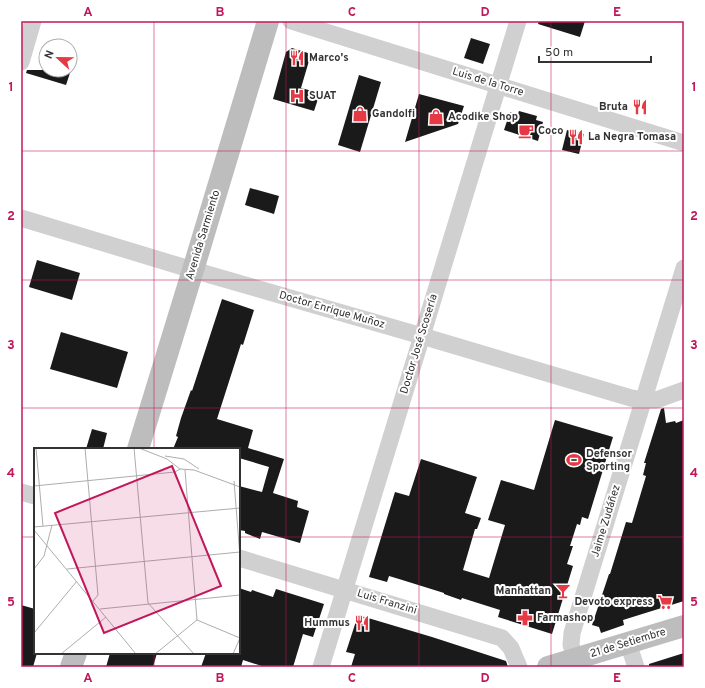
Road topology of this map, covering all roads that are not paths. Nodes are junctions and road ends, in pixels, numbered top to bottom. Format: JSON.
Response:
{"nodes":[{"id":1,"x":33,"y":21,"type":"edge"},
{"id":2,"x":268,"y":21,"type":"edge"},
{"id":3,"x":291,"y":21,"type":"edge"},
{"id":4,"x":518,"y":21,"type":"edge"},
{"id":5,"x":21,"y":62,"type":"edge"},
{"id":6,"x":499,"y":86,"type":"junction"},
{"id":7,"x":684,"y":143,"type":"edge"},
{"id":8,"x":21,"y":218,"type":"edge"},
{"id":9,"x":684,"y":268,"type":"edge"},
{"id":10,"x":193,"y":270,"type":"junction"},
{"id":11,"x":422,"y":336,"type":"junction"},
{"id":12,"x":684,"y":390,"type":"edge"},
{"id":13,"x":643,"y":400,"type":"junction"},
{"id":14,"x":138,"y":448,"type":"edge"},
{"id":15,"x":21,"y":492,"type":"edge"},
{"id":16,"x":34,"y":496,"type":"edge"},
{"id":17,"x":240,"y":558,"type":"edge"},
{"id":18,"x":344,"y":589,"type":"junction"},
{"id":19,"x":684,"y":626,"type":"edge"},
{"id":20,"x":628,"y":643,"type":"junction"},
{"id":21,"x":76,"y":654,"type":"edge"},
{"id":22,"x":575,"y":659,"type":"junction"},
{"id":23,"x":71,"y":667,"type":"edge"},
{"id":24,"x":321,"y":667,"type":"edge"},
{"id":25,"x":519,"y":667,"type":"edge"},
{"id":26,"x":548,"y":667,"type":"edge"},
{"id":27,"x":636,"y":667,"type":"edge"}],
"edges":[{"from":1,"to":5,"type":"street"},
{"from":2,"to":10,"type":"street","name":"Avenida Sarmiento"},
{"from":3,"to":6,"type":"street","name":"Luis de la Torre"},
{"from":4,"to":6,"type":"street","name":"Doctor José Scosería"},
{"from":6,"to":7,"type":"street","name":"Luis de la Torre"},
{"from":6,"to":11,"type":"street","name":"Doctor José Scosería"},
{"from":8,"to":10,"type":"street","name":"Doctor Enrique Muñoz"},
{"from":9,"to":13,"type":"street","name":"Jaime Zudáñez"},
{"from":10,"to":11,"type":"street","name":"Doctor Enrique Muñoz"},
{"from":10,"to":14,"type":"street","name":"Avenida Sarmiento"},
{"from":11,"to":13,"type":"street","name":"Doctor Enrique Muñoz"},
{"from":11,"to":18,"type":"street","name":"Doctor José Scosería"},
{"from":12,"to":13,"type":"street"},
{"from":13,"to":22,"type":"street","name":"Jaime Zudáñez"},
{"from":15,"to":16,"type":"street"},
{"from":17,"to":18,"type":"street","name":"Luis Franzini"},
{"from":18,"to":24,"type":"street","name":"Doctor José Scosería"},
{"from":18,"to":25,"type":"street","name":"Luis Franzini"},
{"from":19,"to":20,"type":"street","name":"21 de Setiembre"},
{"from":20,"to":22,"type":"street","name":"21 de Setiembre"},
{"from":20,"to":27,"type":"street"},
{"from":21,"to":23,"type":"street"},
{"from":22,"to":26,"type":"street","name":"21 de Setiembre"}]}
